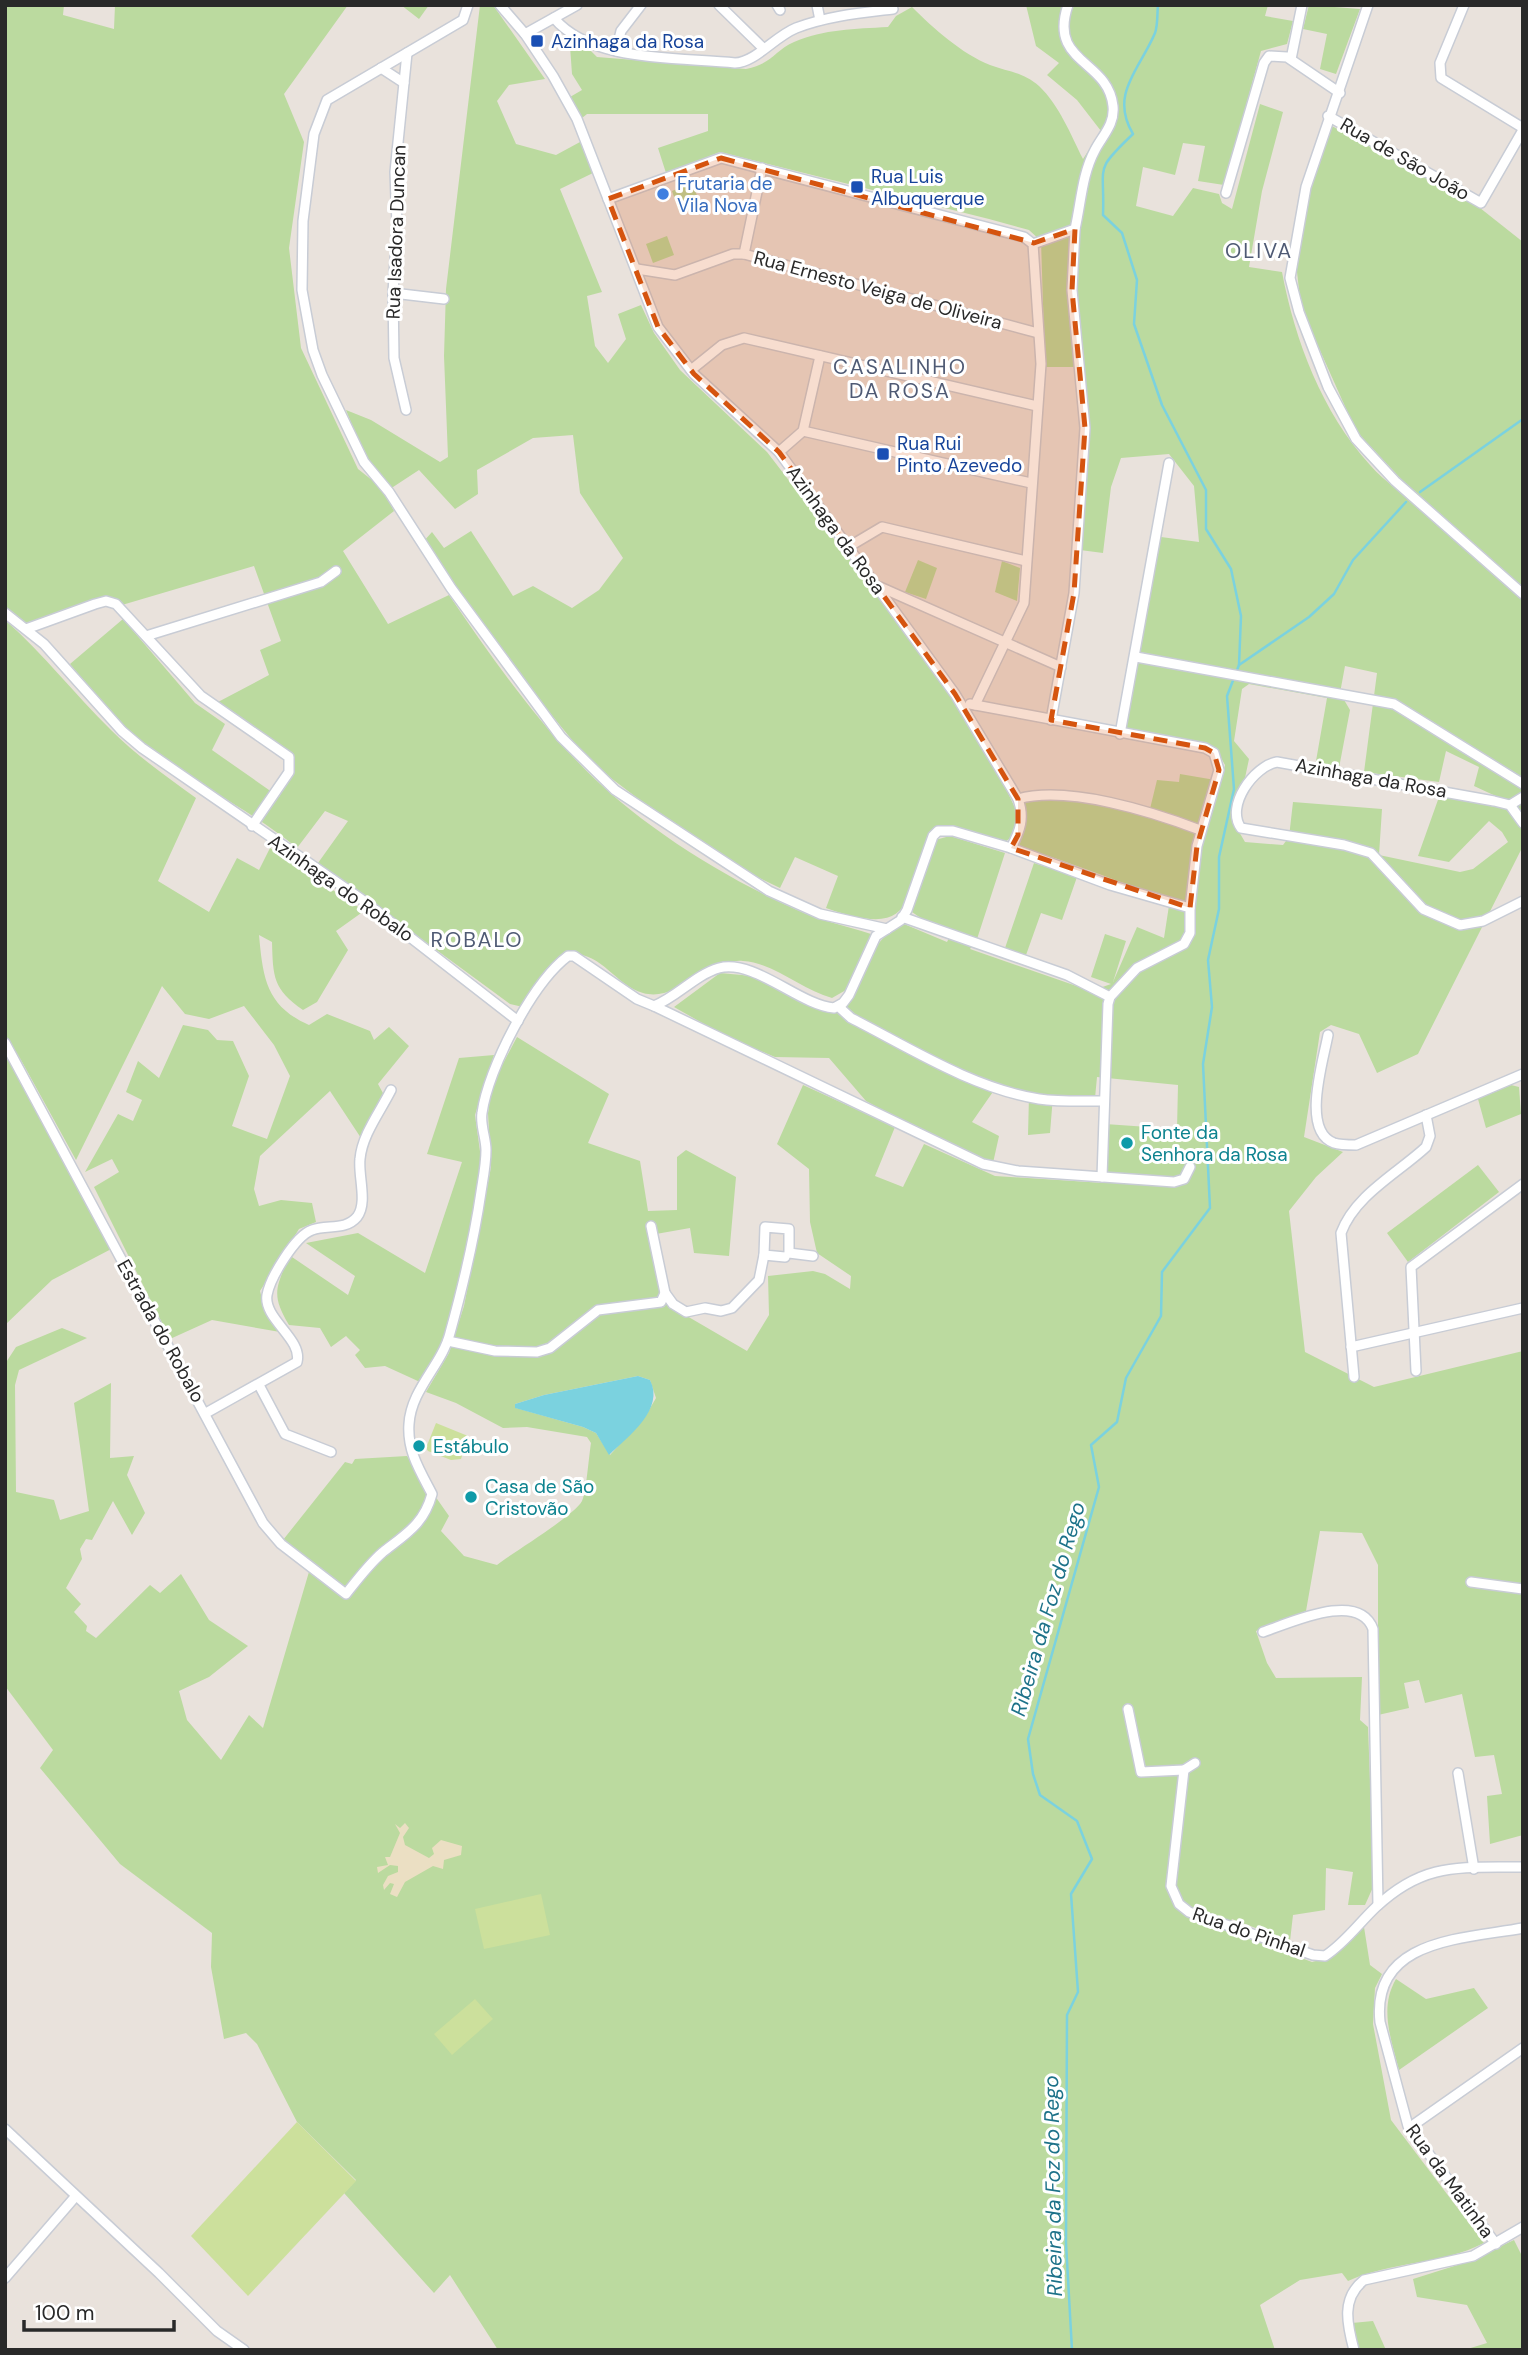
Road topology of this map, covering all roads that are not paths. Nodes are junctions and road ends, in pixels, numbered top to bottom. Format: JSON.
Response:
{"nodes":[{"id":1,"x":468,"y":5,"type":"edge"},
{"id":2,"x":500,"y":5,"type":"edge"},
{"id":3,"x":577,"y":5,"type":"edge"},
{"id":4,"x":641,"y":5,"type":"edge"},
{"id":5,"x":719,"y":5,"type":"edge"},
{"id":6,"x":817,"y":5,"type":"edge"},
{"id":7,"x":1068,"y":5,"type":"edge"},
{"id":8,"x":1302,"y":5,"type":"edge"},
{"id":9,"x":1368,"y":5,"type":"edge"},
{"id":10,"x":1464,"y":5,"type":"edge"},
{"id":11,"x":893,"y":9,"type":"dead end"},
{"id":12,"x":554,"y":18,"type":"junction"},
{"id":13,"x":820,"y":20,"type":"junction"},
{"id":14,"x":525,"y":34,"type":"junction"},
{"id":15,"x":763,"y":48,"type":"junction"},
{"id":16,"x":616,"y":51,"type":"junction"},
{"id":17,"x":407,"y":53,"type":"junction"},
{"id":18,"x":1291,"y":60,"type":"junction"},
{"id":19,"x":381,"y":68,"type":"junction"},
{"id":20,"x":404,"y":83,"type":"junction"},
{"id":21,"x":1340,"y":93,"type":"junction"},
{"id":22,"x":1328,"y":116,"type":"junction"},
{"id":23,"x":1523,"y":129,"type":"edge"},
{"id":24,"x":762,"y":168,"type":"junction"},
{"id":25,"x":1226,"y":193,"type":"dead end"},
{"id":26,"x":608,"y":198,"type":"junction"},
{"id":27,"x":1075,"y":229,"type":"junction"},
{"id":28,"x":1033,"y":244,"type":"junction"},
{"id":29,"x":744,"y":254,"type":"junction"},
{"id":30,"x":637,"y":270,"type":"junction"},
{"id":31,"x":393,"y":293,"type":"junction"},
{"id":32,"x":444,"y":299,"type":"dead end"},
{"id":33,"x":1038,"y":333,"type":"junction"},
{"id":34,"x":820,"y":356,"type":"junction"},
{"id":35,"x":691,"y":370,"type":"junction"},
{"id":36,"x":1037,"y":406,"type":"junction"},
{"id":37,"x":406,"y":410,"type":"dead end"},
{"id":38,"x":803,"y":431,"type":"junction"},
{"id":39,"x":779,"y":452,"type":"junction"},
{"id":40,"x":1169,"y":463,"type":"dead end"},
{"id":41,"x":1031,"y":483,"type":"junction"},
{"id":42,"x":850,"y":546,"type":"junction"},
{"id":43,"x":1026,"y":561,"type":"junction"},
{"id":44,"x":336,"y":570,"type":"dead end"},
{"id":45,"x":879,"y":586,"type":"junction"},
{"id":46,"x":1523,"y":594,"type":"edge"},
{"id":47,"x":5,"y":613,"type":"edge"},
{"id":48,"x":26,"y":629,"type":"junction"},
{"id":49,"x":146,"y":636,"type":"junction"},
{"id":50,"x":1005,"y":641,"type":"junction"},
{"id":51,"x":1136,"y":657,"type":"junction"},
{"id":52,"x":1061,"y":667,"type":"junction"},
{"id":53,"x":961,"y":702,"type":"junction"},
{"id":54,"x":975,"y":705,"type":"junction"},
{"id":55,"x":1051,"y":720,"type":"junction"},
{"id":56,"x":1120,"y":734,"type":"junction"},
{"id":57,"x":1523,"y":784,"type":"edge"},
{"id":58,"x":1523,"y":797,"type":"edge"},
{"id":59,"x":1018,"y":799,"type":"junction"},
{"id":60,"x":1510,"y":805,"type":"junction"},
{"id":61,"x":1523,"y":823,"type":"edge"},
{"id":62,"x":253,"y":826,"type":"junction"},
{"id":63,"x":1200,"y":830,"type":"junction"},
{"id":64,"x":1011,"y":848,"type":"junction"},
{"id":65,"x":1523,"y":901,"type":"edge"},
{"id":66,"x":1190,"y":908,"type":"junction"},
{"id":67,"x":902,"y":918,"type":"junction"},
{"id":68,"x":887,"y":929,"type":"junction"},
{"id":69,"x":1110,"y":997,"type":"junction"},
{"id":70,"x":654,"y":1006,"type":"junction"},
{"id":71,"x":839,"y":1007,"type":"junction"},
{"id":72,"x":518,"y":1021,"type":"junction"},
{"id":73,"x":1328,"y":1035,"type":"dead end"},
{"id":74,"x":5,"y":1043,"type":"edge"},
{"id":75,"x":1523,"y":1074,"type":"edge"},
{"id":76,"x":391,"y":1090,"type":"dead end"},
{"id":77,"x":1104,"y":1101,"type":"junction"},
{"id":78,"x":1426,"y":1115,"type":"junction"},
{"id":79,"x":1190,"y":1167,"type":"dead end"},
{"id":80,"x":1101,"y":1177,"type":"junction"},
{"id":81,"x":1523,"y":1184,"type":"edge"},
{"id":82,"x":651,"y":1226,"type":"dead end"},
{"id":83,"x":764,"y":1255,"type":"junction"},
{"id":84,"x":813,"y":1256,"type":"dead end"},
{"id":85,"x":785,"y":1257,"type":"dead end"},
{"id":86,"x":664,"y":1293,"type":"junction"},
{"id":87,"x":1523,"y":1308,"type":"edge"},
{"id":88,"x":1414,"y":1332,"type":"junction"},
{"id":89,"x":448,"y":1341,"type":"junction"},
{"id":90,"x":1351,"y":1347,"type":"junction"},
{"id":91,"x":1416,"y":1371,"type":"dead end"},
{"id":92,"x":1354,"y":1377,"type":"dead end"},
{"id":93,"x":259,"y":1385,"type":"junction"},
{"id":94,"x":206,"y":1413,"type":"junction"},
{"id":95,"x":331,"y":1452,"type":"dead end"},
{"id":96,"x":1471,"y":1582,"type":"dead end"},
{"id":97,"x":1523,"y":1589,"type":"edge"},
{"id":98,"x":1263,"y":1632,"type":"dead end"},
{"id":99,"x":1128,"y":1709,"type":"dead end"},
{"id":100,"x":1195,"y":1763,"type":"dead end"},
{"id":101,"x":1184,"y":1770,"type":"junction"},
{"id":102,"x":1458,"y":1773,"type":"dead end"},
{"id":103,"x":1523,"y":1867,"type":"edge"},
{"id":104,"x":1474,"y":1869,"type":"junction"},
{"id":105,"x":1378,"y":1905,"type":"junction"},
{"id":106,"x":1523,"y":1928,"type":"edge"},
{"id":107,"x":1523,"y":2048,"type":"edge"},
{"id":108,"x":1409,"y":2128,"type":"junction"},
{"id":109,"x":5,"y":2129,"type":"edge"},
{"id":110,"x":75,"y":2197,"type":"junction"},
{"id":111,"x":1523,"y":2227,"type":"edge"},
{"id":112,"x":1496,"y":2244,"type":"junction"},
{"id":113,"x":5,"y":2278,"type":"edge"},
{"id":114,"x":244,"y":2350,"type":"edge"},
{"id":115,"x":1354,"y":2350,"type":"edge"}],
"edges":[{"from":1,"to":17,"type":"street"},
{"from":2,"to":14,"type":"street","name":"Azinhaga da Rosa"},
{"from":3,"to":12,"type":"street"},
{"from":4,"to":16,"type":"street"},
{"from":5,"to":15,"type":"street"},
{"from":6,"to":13,"type":"street"},
{"from":7,"to":27,"type":"street"},
{"from":8,"to":18,"type":"street"},
{"from":9,"to":21,"type":"street"},
{"from":10,"to":23,"type":"street"},
{"from":11,"to":13,"type":"street"},
{"from":12,"to":14,"type":"street"},
{"from":12,"to":16,"type":"street"},
{"from":13,"to":15,"type":"street"},
{"from":14,"to":26,"type":"street","name":"Azinhaga da Rosa"},
{"from":15,"to":16,"type":"street"},
{"from":17,"to":19,"type":"street"},
{"from":17,"to":20,"type":"street","name":"Rua Isadora Duncan"},
{"from":18,"to":21,"type":"street"},
{"from":18,"to":25,"type":"street"},
{"from":19,"to":20,"type":"street"},
{"from":19,"to":68,"type":"street"},
{"from":20,"to":31,"type":"street","name":"Rua Isadora Duncan"},
{"from":21,"to":22,"type":"street"},
{"from":22,"to":23,"type":"street","name":"Rua de São João"},
{"from":22,"to":46,"type":"street"},
{"from":24,"to":26,"type":"street"},
{"from":24,"to":28,"type":"street"},
{"from":24,"to":29,"type":"street"},
{"from":26,"to":30,"type":"street","name":"Azinhaga da Rosa"},
{"from":27,"to":28,"type":"street"},
{"from":27,"to":52,"type":"street"},
{"from":28,"to":33,"type":"street"},
{"from":29,"to":30,"type":"street","name":"Rua Ernesto Veiga de Oliveira"},
{"from":29,"to":33,"type":"street","name":"Rua Ernesto Veiga de Oliveira"},
{"from":30,"to":35,"type":"street","name":"Azinhaga da Rosa"},
{"from":31,"to":32,"type":"street"},
{"from":31,"to":37,"type":"street","name":"Rua Isadora Duncan"},
{"from":33,"to":36,"type":"street"},
{"from":34,"to":35,"type":"street"},
{"from":34,"to":36,"type":"street"},
{"from":34,"to":38,"type":"street"},
{"from":35,"to":39,"type":"street","name":"Azinhaga da Rosa"},
{"from":36,"to":41,"type":"street"},
{"from":38,"to":39,"type":"street"},
{"from":38,"to":41,"type":"street"},
{"from":39,"to":42,"type":"street","name":"Azinhaga da Rosa"},
{"from":40,"to":51,"type":"street"},
{"from":41,"to":43,"type":"street"},
{"from":42,"to":43,"type":"street"},
{"from":42,"to":45,"type":"street","name":"Azinhaga da Rosa"},
{"from":43,"to":50,"type":"street"},
{"from":44,"to":49,"type":"street"},
{"from":45,"to":50,"type":"street"},
{"from":45,"to":53,"type":"street","name":"Azinhaga da Rosa"},
{"from":47,"to":48,"type":"street","name":"Azinhaga do Robalo"},
{"from":48,"to":49,"type":"street"},
{"from":48,"to":62,"type":"street","name":"Azinhaga do Robalo"},
{"from":49,"to":62,"type":"street"},
{"from":50,"to":52,"type":"street"},
{"from":50,"to":54,"type":"street"},
{"from":51,"to":56,"type":"street"},
{"from":51,"to":57,"type":"street"},
{"from":52,"to":55,"type":"street"},
{"from":53,"to":54,"type":"street"},
{"from":53,"to":59,"type":"street","name":"Azinhaga da Rosa"},
{"from":54,"to":55,"type":"street"},
{"from":55,"to":56,"type":"street"},
{"from":56,"to":63,"type":"street"},
{"from":58,"to":60,"type":"street"},
{"from":59,"to":63,"type":"street"},
{"from":59,"to":64,"type":"street"},
{"from":60,"to":61,"type":"street"},
{"from":60,"to":65,"type":"street","name":"Azinhaga da Rosa"},
{"from":62,"to":72,"type":"street","name":"Azinhaga do Robalo"},
{"from":63,"to":66,"type":"street"},
{"from":64,"to":66,"type":"street"},
{"from":64,"to":67,"type":"street"},
{"from":66,"to":69,"type":"street"},
{"from":67,"to":68,"type":"street"},
{"from":67,"to":69,"type":"street"},
{"from":68,"to":71,"type":"street"},
{"from":69,"to":77,"type":"street"},
{"from":70,"to":71,"type":"street"},
{"from":70,"to":72,"type":"street"},
{"from":70,"to":80,"type":"street"},
{"from":71,"to":77,"type":"street"},
{"from":72,"to":89,"type":"street"},
{"from":73,"to":78,"type":"street"},
{"from":74,"to":94,"type":"street","name":"Estrada do Robalo"},
{"from":75,"to":78,"type":"street"},
{"from":76,"to":93,"type":"street"},
{"from":77,"to":80,"type":"street"},
{"from":78,"to":90,"type":"street"},
{"from":79,"to":80,"type":"street"},
{"from":81,"to":88,"type":"street"},
{"from":82,"to":86,"type":"street"},
{"from":83,"to":84,"type":"street"},
{"from":83,"to":85,"type":"street"},
{"from":83,"to":86,"type":"street"},
{"from":86,"to":89,"type":"street"},
{"from":87,"to":88,"type":"street"},
{"from":88,"to":90,"type":"street"},
{"from":88,"to":91,"type":"street"},
{"from":89,"to":94,"type":"street","name":"Estrada do Robalo"},
{"from":90,"to":92,"type":"street"},
{"from":93,"to":94,"type":"street"},
{"from":93,"to":95,"type":"street"},
{"from":96,"to":97,"type":"street"},
{"from":98,"to":105,"type":"street"},
{"from":99,"to":101,"type":"street"},
{"from":100,"to":101,"type":"street"},
{"from":101,"to":105,"type":"street","name":"Rua do Pinhal"},
{"from":102,"to":104,"type":"street"},
{"from":103,"to":104,"type":"street","name":"Rua do Pinhal"},
{"from":104,"to":105,"type":"street","name":"Rua do Pinhal"},
{"from":106,"to":108,"type":"street","name":"Rua da Matinha"},
{"from":107,"to":108,"type":"street"},
{"from":108,"to":112,"type":"street","name":"Rua da Matinha"},
{"from":109,"to":110,"type":"street"},
{"from":110,"to":113,"type":"street"},
{"from":110,"to":114,"type":"street"},
{"from":111,"to":112,"type":"street"},
{"from":112,"to":115,"type":"street"}]}
